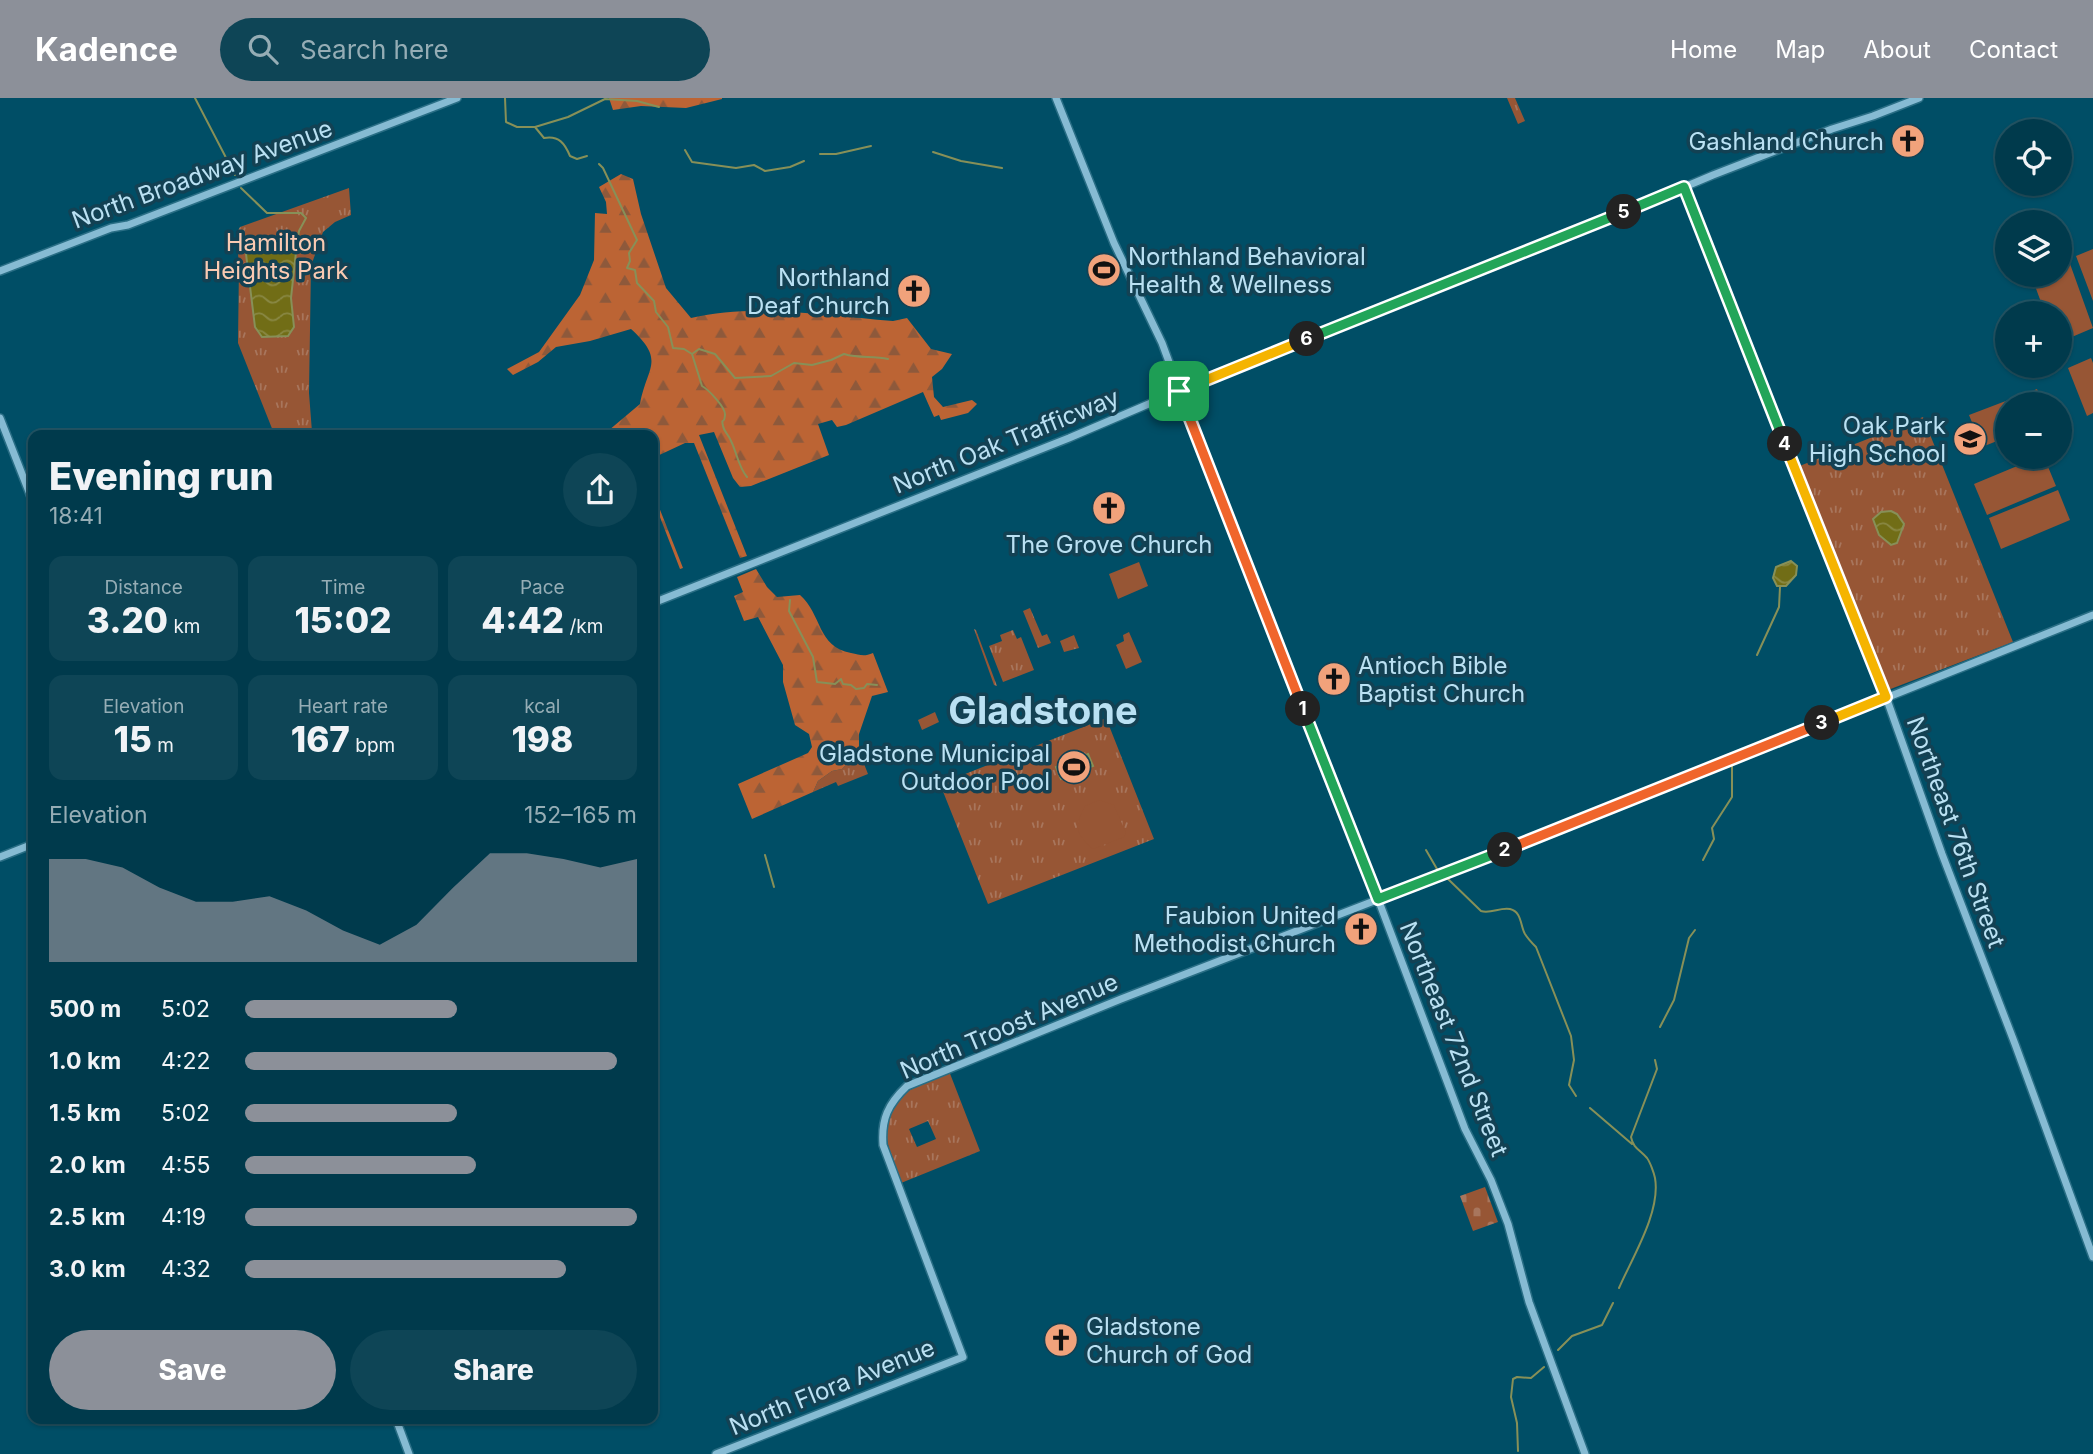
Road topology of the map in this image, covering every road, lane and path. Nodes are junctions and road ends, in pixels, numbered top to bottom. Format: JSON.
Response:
{"nodes":[{"id":1,"x":457,"y":98,"type":"edge"},
{"id":2,"x":1056,"y":98,"type":"edge"},
{"id":3,"x":1919,"y":98,"type":"edge"},
{"id":4,"x":1684,"y":187,"type":"junction"},
{"id":5,"x":0,"y":271,"type":"edge"},
{"id":6,"x":1179,"y":391,"type":"junction"},
{"id":7,"x":0,"y":418,"type":"edge"},
{"id":8,"x":28,"y":489,"type":"edge"},
{"id":9,"x":658,"y":601,"type":"edge"},
{"id":10,"x":2093,"y":615,"type":"edge"},
{"id":11,"x":1886,"y":697,"type":"junction"},
{"id":12,"x":28,"y":846,"type":"edge"},
{"id":13,"x":0,"y":857,"type":"edge"},
{"id":14,"x":1378,"y":899,"type":"junction"},
{"id":15,"x":2093,"y":1257,"type":"edge"},
{"id":16,"x":963,"y":1357,"type":"joint"},
{"id":17,"x":398,"y":1424,"type":"edge"},
{"id":18,"x":409,"y":1454,"type":"edge"},
{"id":19,"x":716,"y":1454,"type":"edge"},
{"id":20,"x":1585,"y":1454,"type":"edge"}],
"edges":[{"from":1,"to":5,"type":"street","name":"North Broadway Avenue"},
{"from":2,"to":6,"type":"street","name":"Northeast 72nd Street"},
{"from":3,"to":4,"type":"street","name":"North Oak Trafficway"},
{"from":4,"to":6,"type":"street","name":"North Oak Trafficway"},
{"from":4,"to":11,"type":"street","name":"Northeast 76th Street"},
{"from":6,"to":9,"type":"street","name":"North Oak Trafficway"},
{"from":6,"to":14,"type":"street","name":"Northeast 72nd Street"},
{"from":7,"to":8,"type":"street"},
{"from":10,"to":11,"type":"street","name":"North Troost Avenue"},
{"from":11,"to":14,"type":"street","name":"North Troost Avenue"},
{"from":11,"to":15,"type":"street","name":"Northeast 76th Street"},
{"from":12,"to":13,"type":"street"},
{"from":14,"to":16,"type":"street","name":"North Troost Avenue"},
{"from":14,"to":20,"type":"street","name":"Northeast 72nd Street"},
{"from":16,"to":19,"type":"street","name":"North Flora Avenue"},
{"from":17,"to":18,"type":"street"}]}
